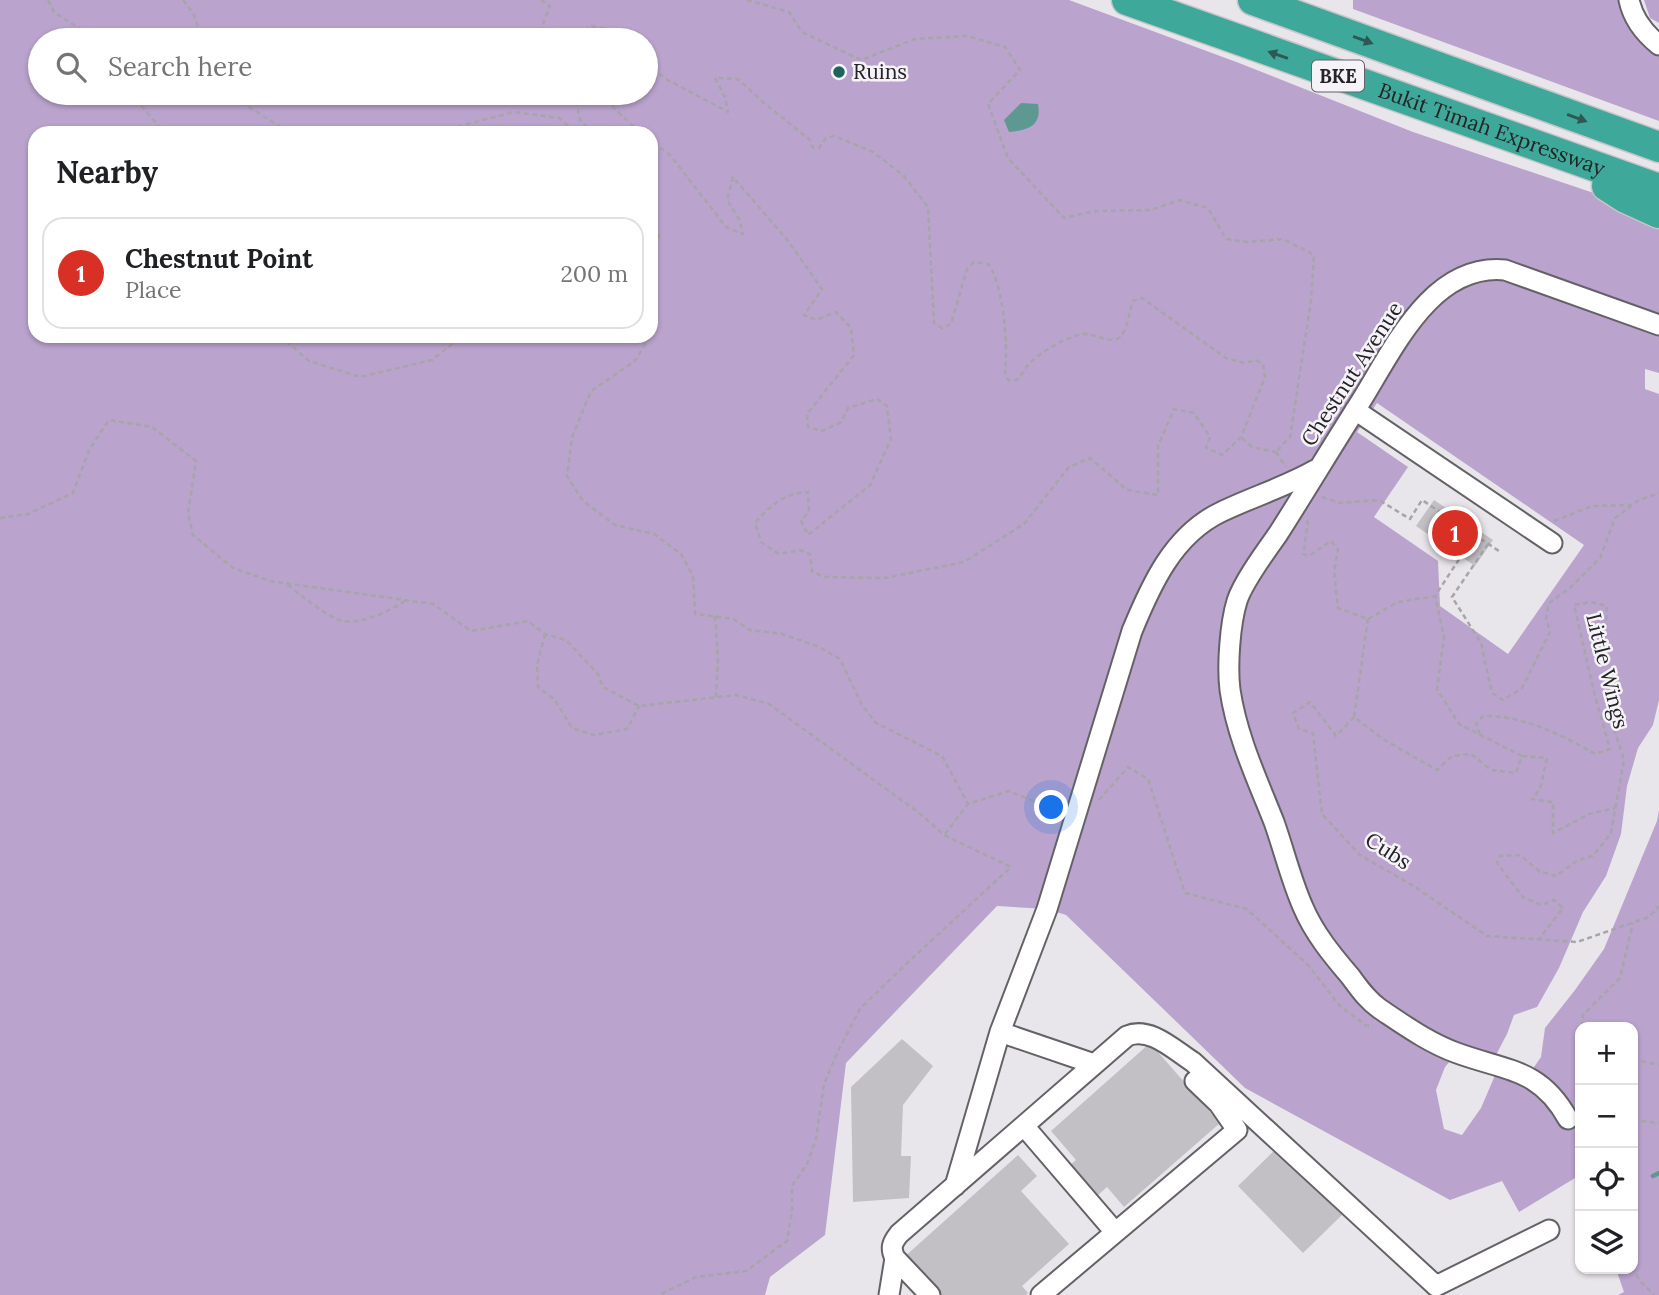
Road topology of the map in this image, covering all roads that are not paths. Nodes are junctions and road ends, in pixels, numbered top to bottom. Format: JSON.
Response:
{"nodes":[{"id":1,"x":1127,"y":0,"type":"edge"},
{"id":2,"x":1253,"y":0,"type":"edge"},
{"id":3,"x":1629,"y":0,"type":"edge"},
{"id":4,"x":1659,"y":45,"type":"edge"},
{"id":5,"x":1659,"y":147,"type":"edge"},
{"id":6,"x":1550,"y":150,"type":"junction"},
{"id":7,"x":1659,"y":189,"type":"edge"},
{"id":8,"x":1659,"y":213,"type":"edge"},
{"id":9,"x":1659,"y":325,"type":"edge"},
{"id":10,"x":1355,"y":410,"type":"junction"},
{"id":11,"x":1319,"y":467,"type":"junction"},
{"id":12,"x":1552,"y":543,"type":"dead end"},
{"id":13,"x":1000,"y":1032,"type":"junction"},
{"id":14,"x":1157,"y":1039,"type":"junction"},
{"id":15,"x":1094,"y":1064,"type":"junction"},
{"id":16,"x":1571,"y":1124,"type":"road end"},
{"id":17,"x":1024,"y":1125,"type":"junction"},
{"id":18,"x":955,"y":1185,"type":"junction"},
{"id":19,"x":1549,"y":1230,"type":"dead end"},
{"id":20,"x":1115,"y":1233,"type":"junction"},
{"id":21,"x":895,"y":1258,"type":"junction"},
{"id":22,"x":1435,"y":1290,"type":"edge"},
{"id":23,"x":889,"y":1295,"type":"edge"},
{"id":24,"x":930,"y":1295,"type":"edge"},
{"id":25,"x":1041,"y":1295,"type":"edge"}],
"edges":[{"from":6,"to":1,"type":"highway","name":"Bukit Timah Expressway","number":"BKE","one_way":true},
{"from":2,"to":5,"type":"highway","name":"Bukit Timah Expressway","number":"BKE","one_way":true},
{"from":3,"to":4,"type":"street"},
{"from":6,"to":7,"type":"highway","name":"Bukit Timah Expressway","number":"BKE"},
{"from":6,"to":8,"type":"highway"},
{"from":9,"to":10,"type":"street","name":"Chestnut Avenue"},
{"from":10,"to":11,"type":"street","name":"Chestnut Avenue"},
{"from":10,"to":12,"type":"street"},
{"from":11,"to":13,"type":"street","name":"Chestnut Avenue"},
{"from":11,"to":16,"type":"street"},
{"from":13,"to":15,"type":"street"},
{"from":13,"to":18,"type":"street","name":"Chestnut Avenue"},
{"from":14,"to":15,"type":"street"},
{"from":14,"to":20,"type":"street"},
{"from":14,"to":22,"type":"street"},
{"from":15,"to":17,"type":"street"},
{"from":17,"to":18,"type":"street"},
{"from":17,"to":20,"type":"street"},
{"from":18,"to":21,"type":"street"},
{"from":19,"to":22,"type":"street"},
{"from":20,"to":25,"type":"street"},
{"from":21,"to":23,"type":"street"},
{"from":21,"to":24,"type":"street"}]}
